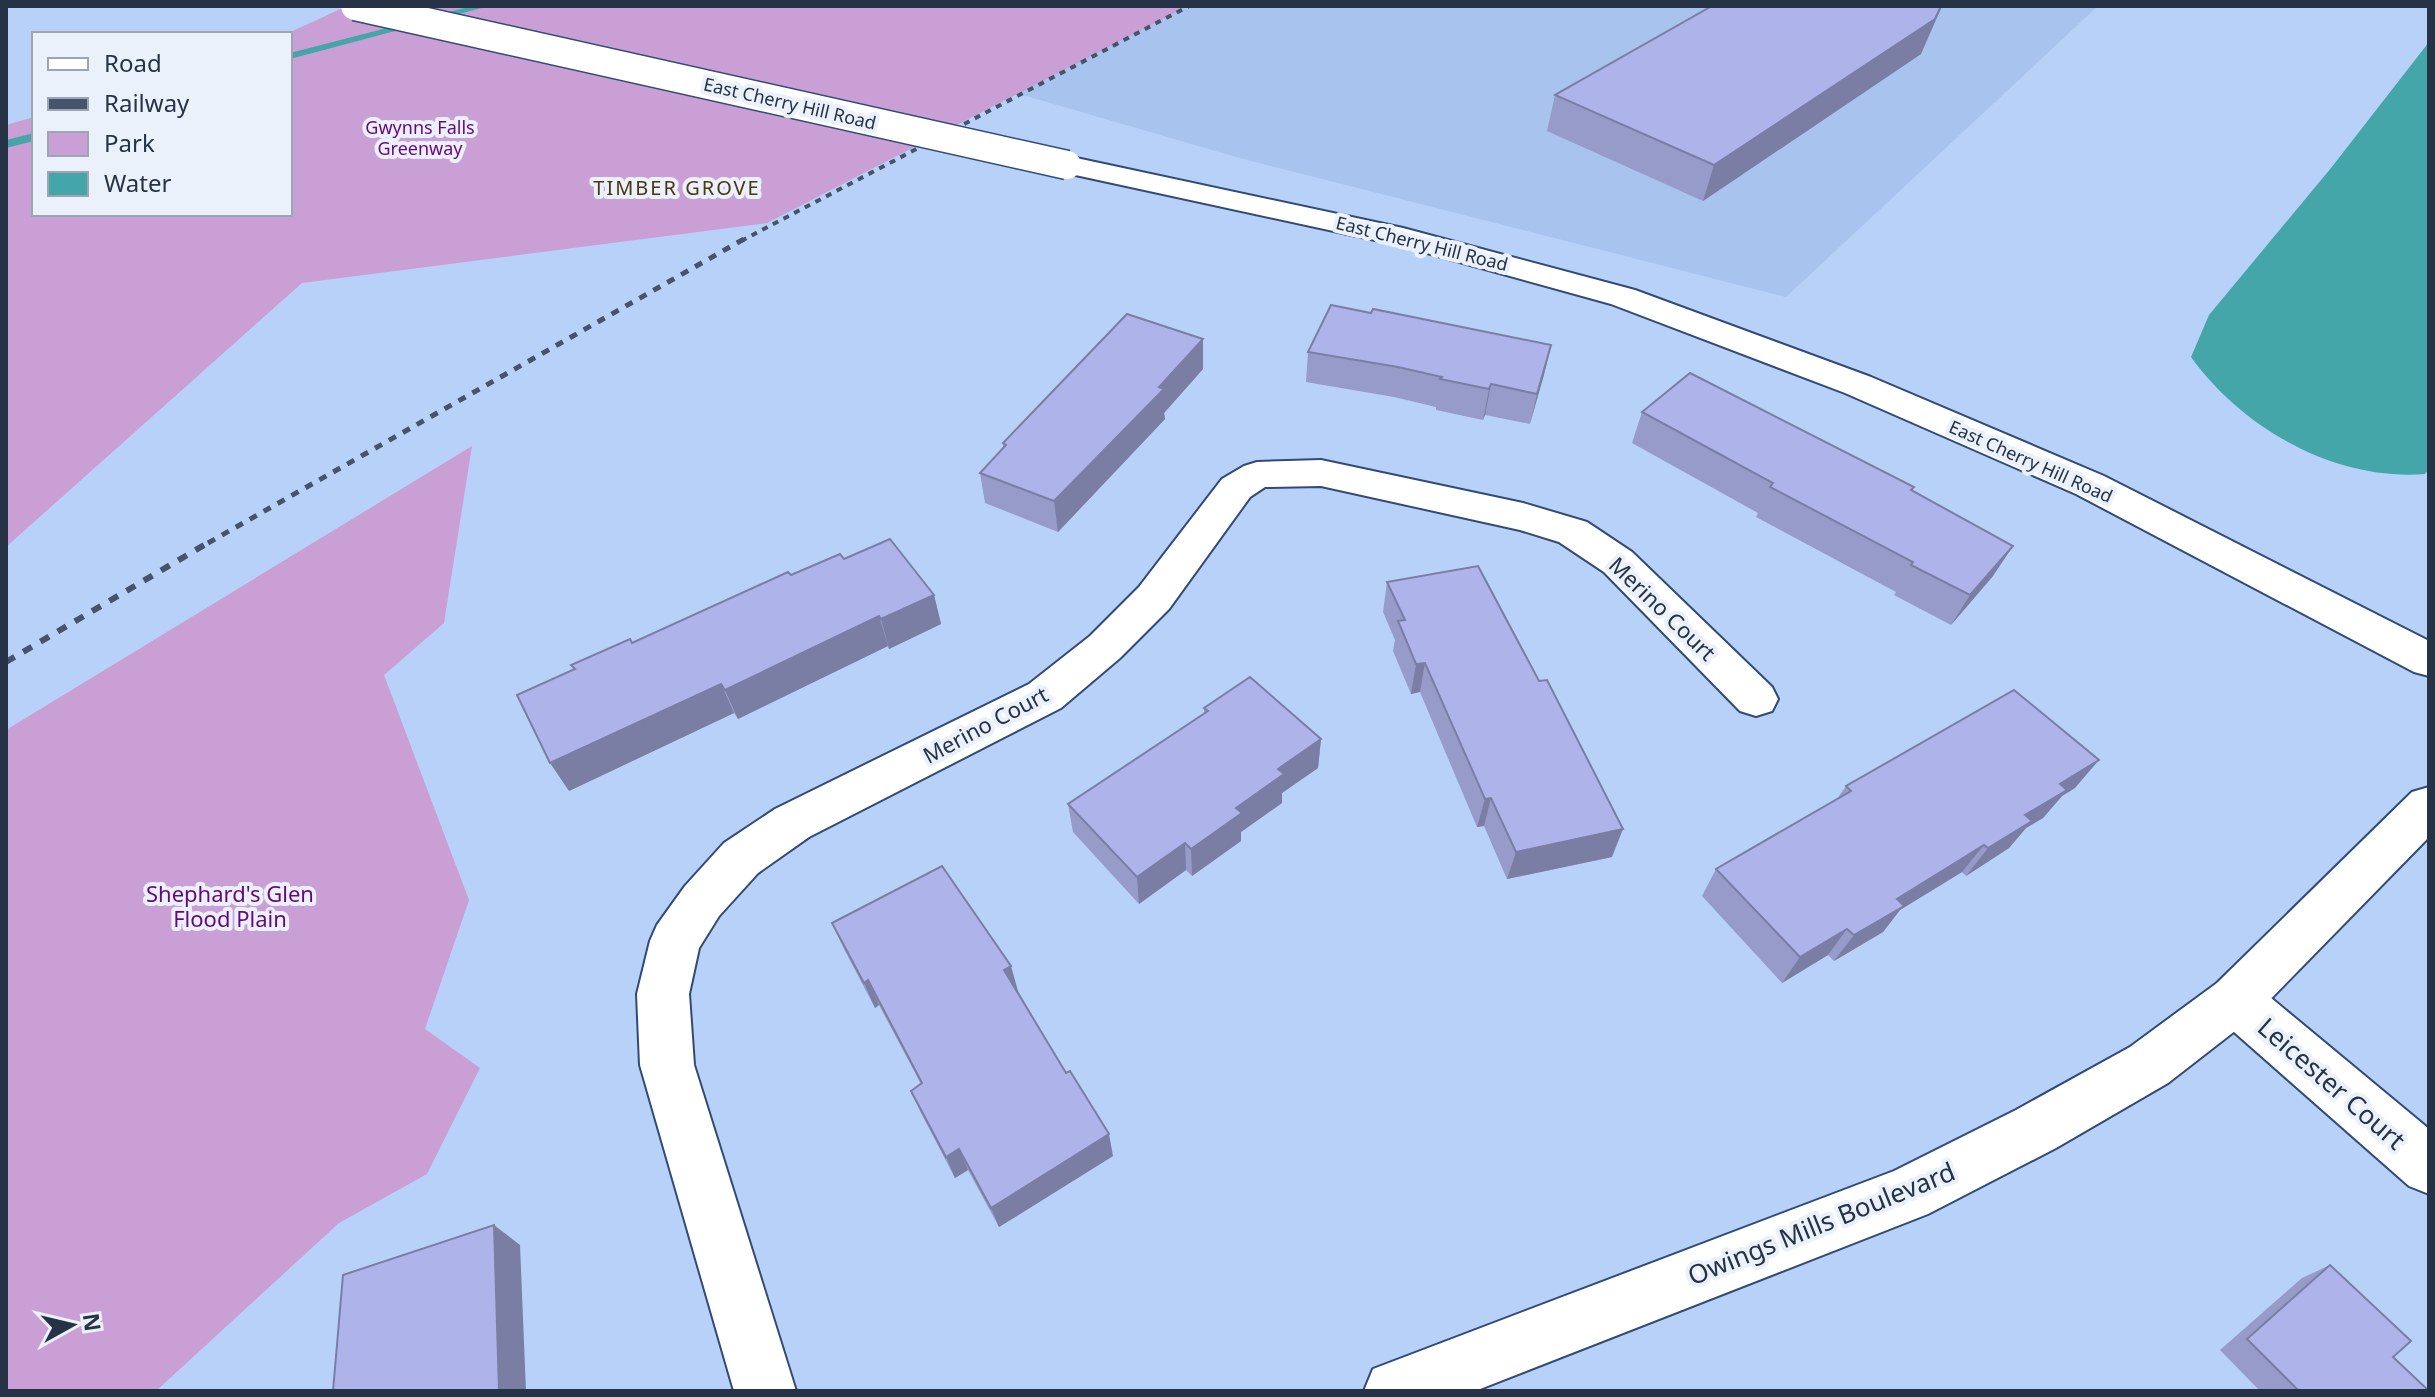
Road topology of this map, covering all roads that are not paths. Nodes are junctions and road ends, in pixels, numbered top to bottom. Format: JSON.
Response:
{"nodes":[{"id":1,"x":355,"y":6,"type":"edge"},
{"id":2,"x":2429,"y":660,"type":"edge"},
{"id":3,"x":1756,"y":699,"type":"dead end"},
{"id":4,"x":2429,"y":806,"type":"edge"},
{"id":5,"x":2235,"y":1000,"type":"junction"},
{"id":6,"x":2429,"y":1166,"type":"edge"},
{"id":7,"x":765,"y":1391,"type":"edge"},
{"id":8,"x":1395,"y":1391,"type":"edge"}],
"edges":[{"from":1,"to":2,"type":"main road","name":"East Cherry Hill Road","bridge":true},
{"from":3,"to":7,"type":"main road","name":"Merino Court"},
{"from":4,"to":5,"type":"main road","name":"Owings Mills Boulevard"},
{"from":5,"to":6,"type":"main road","name":"Leicester Court"},
{"from":5,"to":8,"type":"main road","name":"Owings Mills Boulevard"}]}
